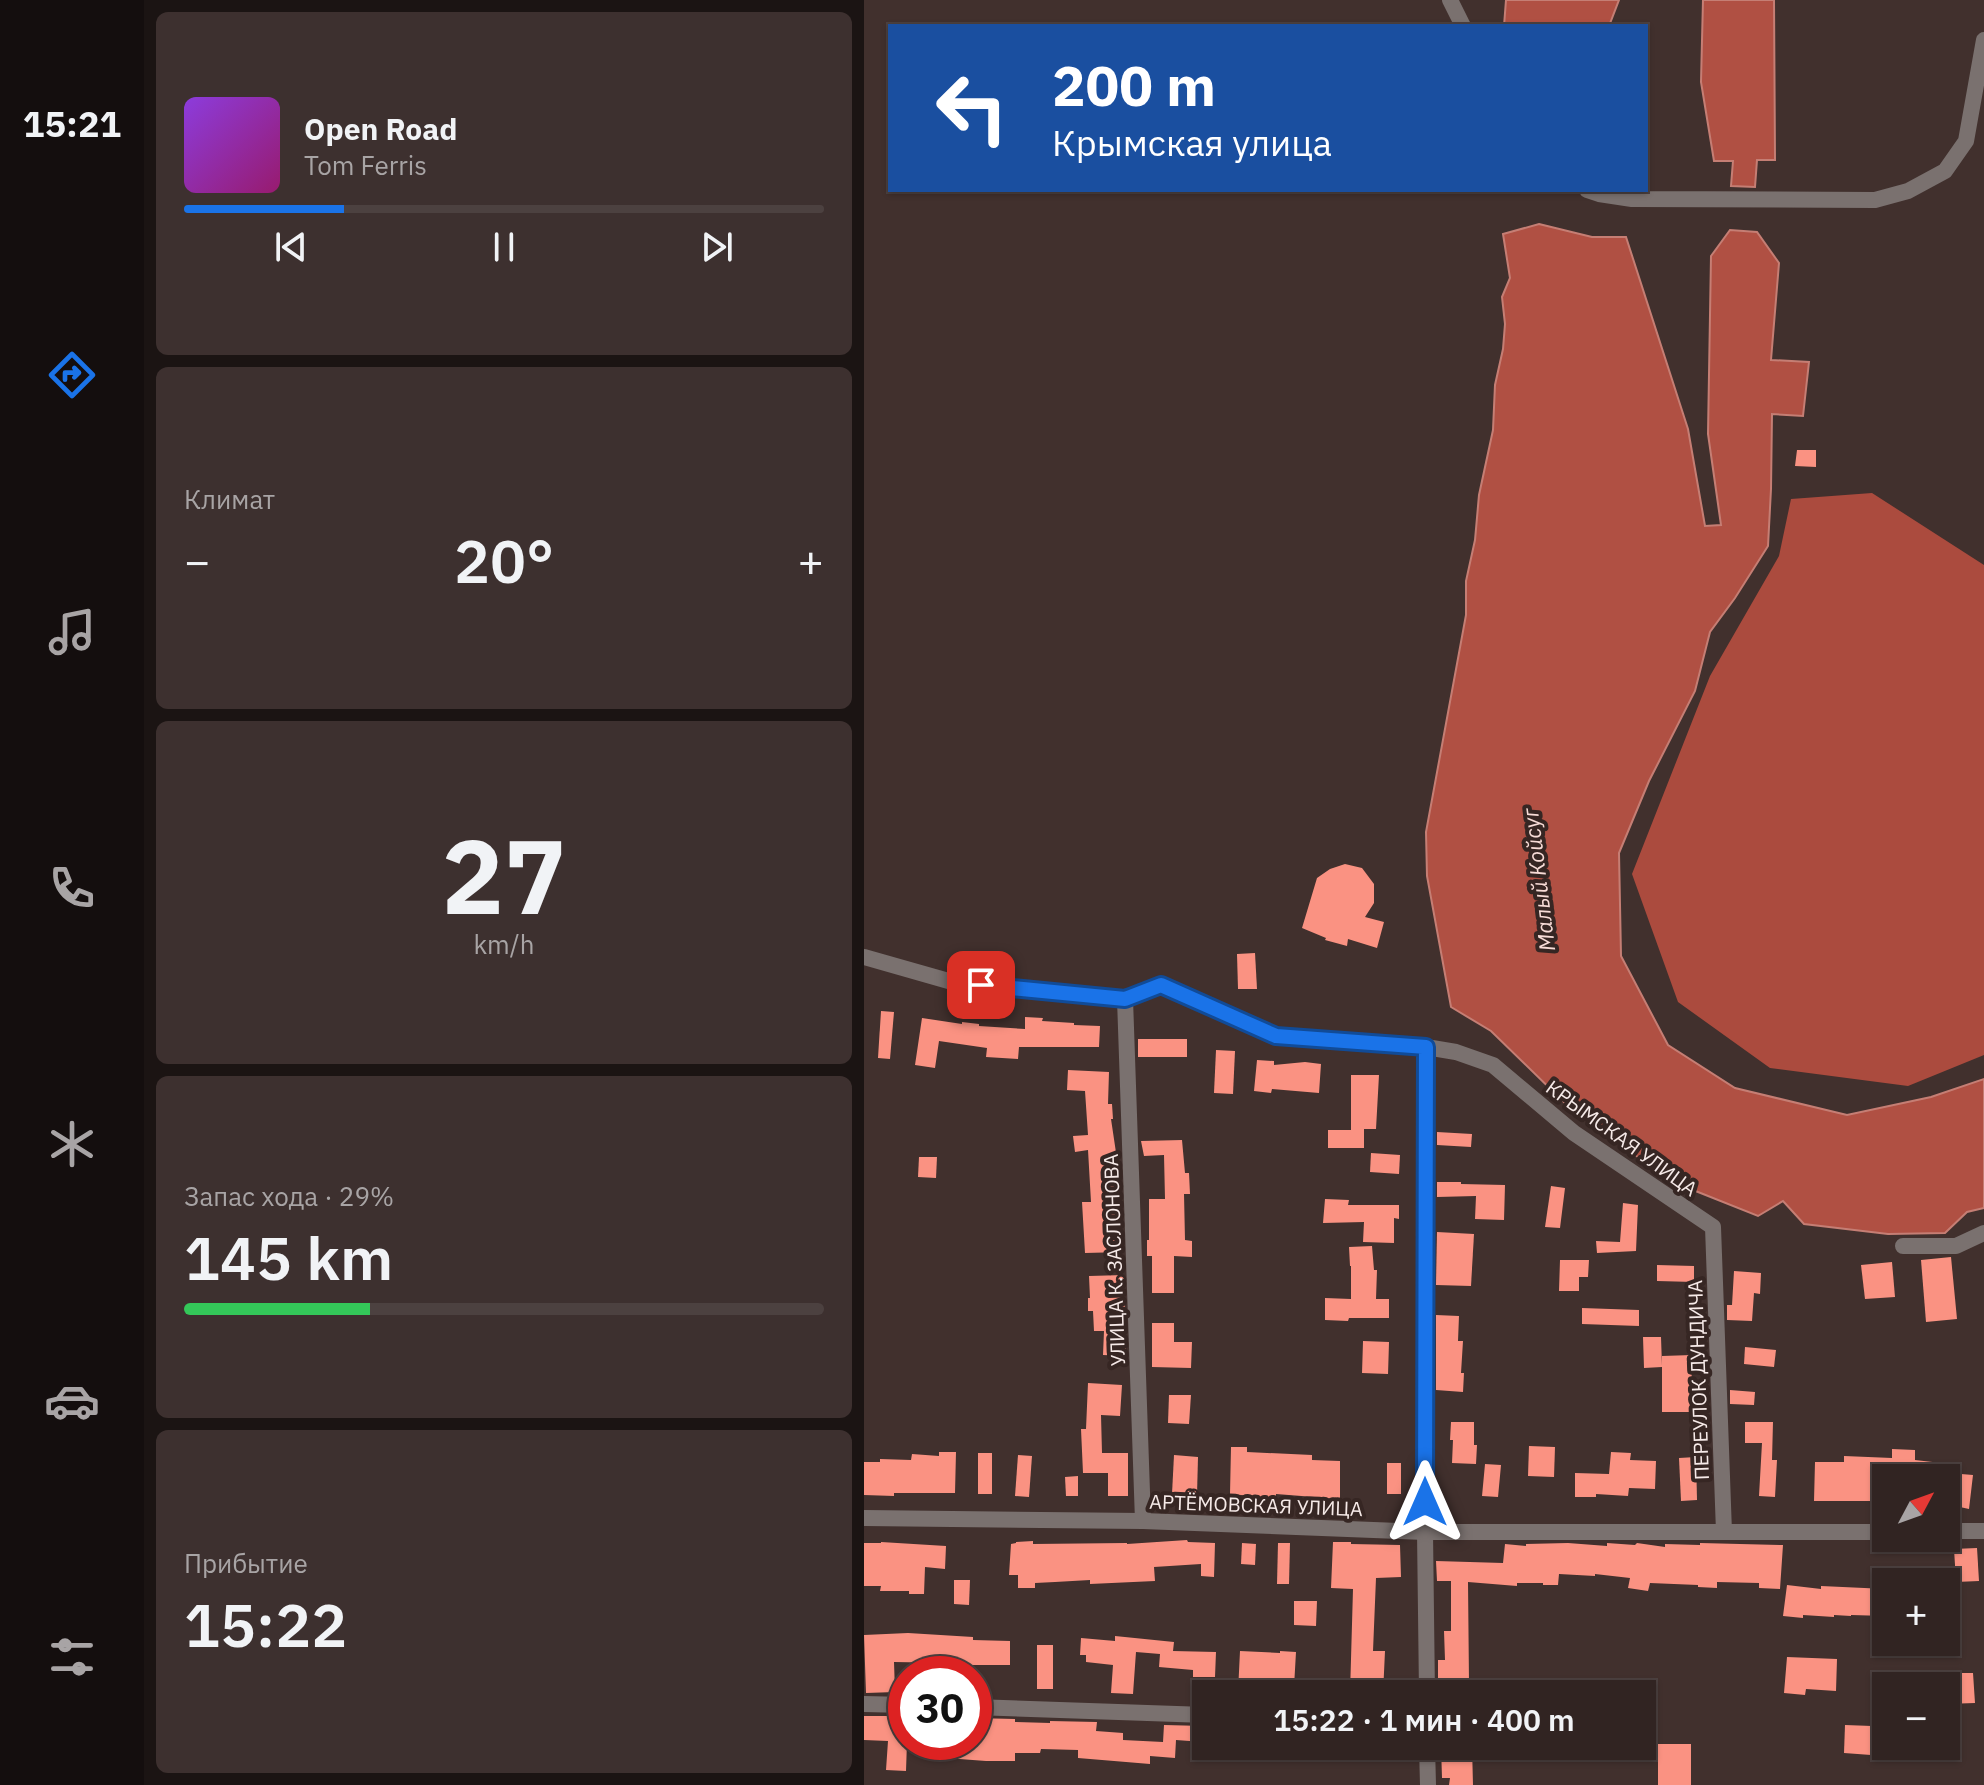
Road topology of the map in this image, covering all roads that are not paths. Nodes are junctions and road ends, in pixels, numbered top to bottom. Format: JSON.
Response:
{"nodes":[{"id":1,"x":1450,"y":0,"type":"edge"},
{"id":2,"x":1462,"y":24,"type":"edge"},
{"id":3,"x":1984,"y":40,"type":"edge"},
{"id":4,"x":1593,"y":192,"type":"edge"},
{"id":5,"x":864,"y":957,"type":"edge"},
{"id":6,"x":1125,"y":999,"type":"junction"},
{"id":7,"x":1426,"y":1047,"type":"junction"},
{"id":8,"x":1713,"y":1227,"type":"joint"},
{"id":9,"x":1984,"y":1233,"type":"edge"},
{"id":10,"x":1903,"y":1246,"type":"dead end"},
{"id":11,"x":864,"y":1518,"type":"edge"},
{"id":12,"x":1143,"y":1521,"type":"junction"},
{"id":13,"x":1960,"y":1531,"type":"edge"},
{"id":14,"x":1984,"y":1531,"type":"edge"},
{"id":15,"x":1425,"y":1532,"type":"junction"},
{"id":16,"x":1724,"y":1532,"type":"junction"},
{"id":17,"x":1872,"y":1532,"type":"edge"},
{"id":18,"x":1427,"y":1680,"type":"edge"},
{"id":19,"x":864,"y":1704,"type":"edge"},
{"id":20,"x":888,"y":1705,"type":"edge"},
{"id":21,"x":992,"y":1708,"type":"edge"},
{"id":22,"x":1192,"y":1715,"type":"edge"},
{"id":23,"x":1427,"y":1760,"type":"edge"},
{"id":24,"x":1428,"y":1785,"type":"edge"}],
"edges":[{"from":1,"to":2,"type":"street"},
{"from":3,"to":4,"type":"street"},
{"from":5,"to":6,"type":"street","name":"КРЫМСКАЯ УЛИЦА"},
{"from":6,"to":7,"type":"street","name":"КРЫМСКАЯ УЛИЦА"},
{"from":6,"to":12,"type":"street","name":"УЛИЦА К. ЗАСЛОНОВА"},
{"from":7,"to":8,"type":"street","name":"КРЫМСКАЯ УЛИЦА"},
{"from":7,"to":15,"type":"street"},
{"from":8,"to":16,"type":"street","name":"ПЕРЕУЛОК ДУНДИЧА"},
{"from":9,"to":10,"type":"street"},
{"from":11,"to":12,"type":"street","name":"АРТЁМОВСКАЯ УЛИЦА"},
{"from":12,"to":15,"type":"street","name":"АРТЁМОВСКАЯ УЛИЦА"},
{"from":13,"to":14,"type":"street"},
{"from":15,"to":16,"type":"street","name":"АРТЁМОВСКАЯ УЛИЦА"},
{"from":15,"to":18,"type":"street"},
{"from":16,"to":17,"type":"street","name":"АРТЁМОВСКАЯ УЛИЦА"},
{"from":19,"to":20,"type":"street"},
{"from":21,"to":22,"type":"street"},
{"from":23,"to":24,"type":"street"}]}
